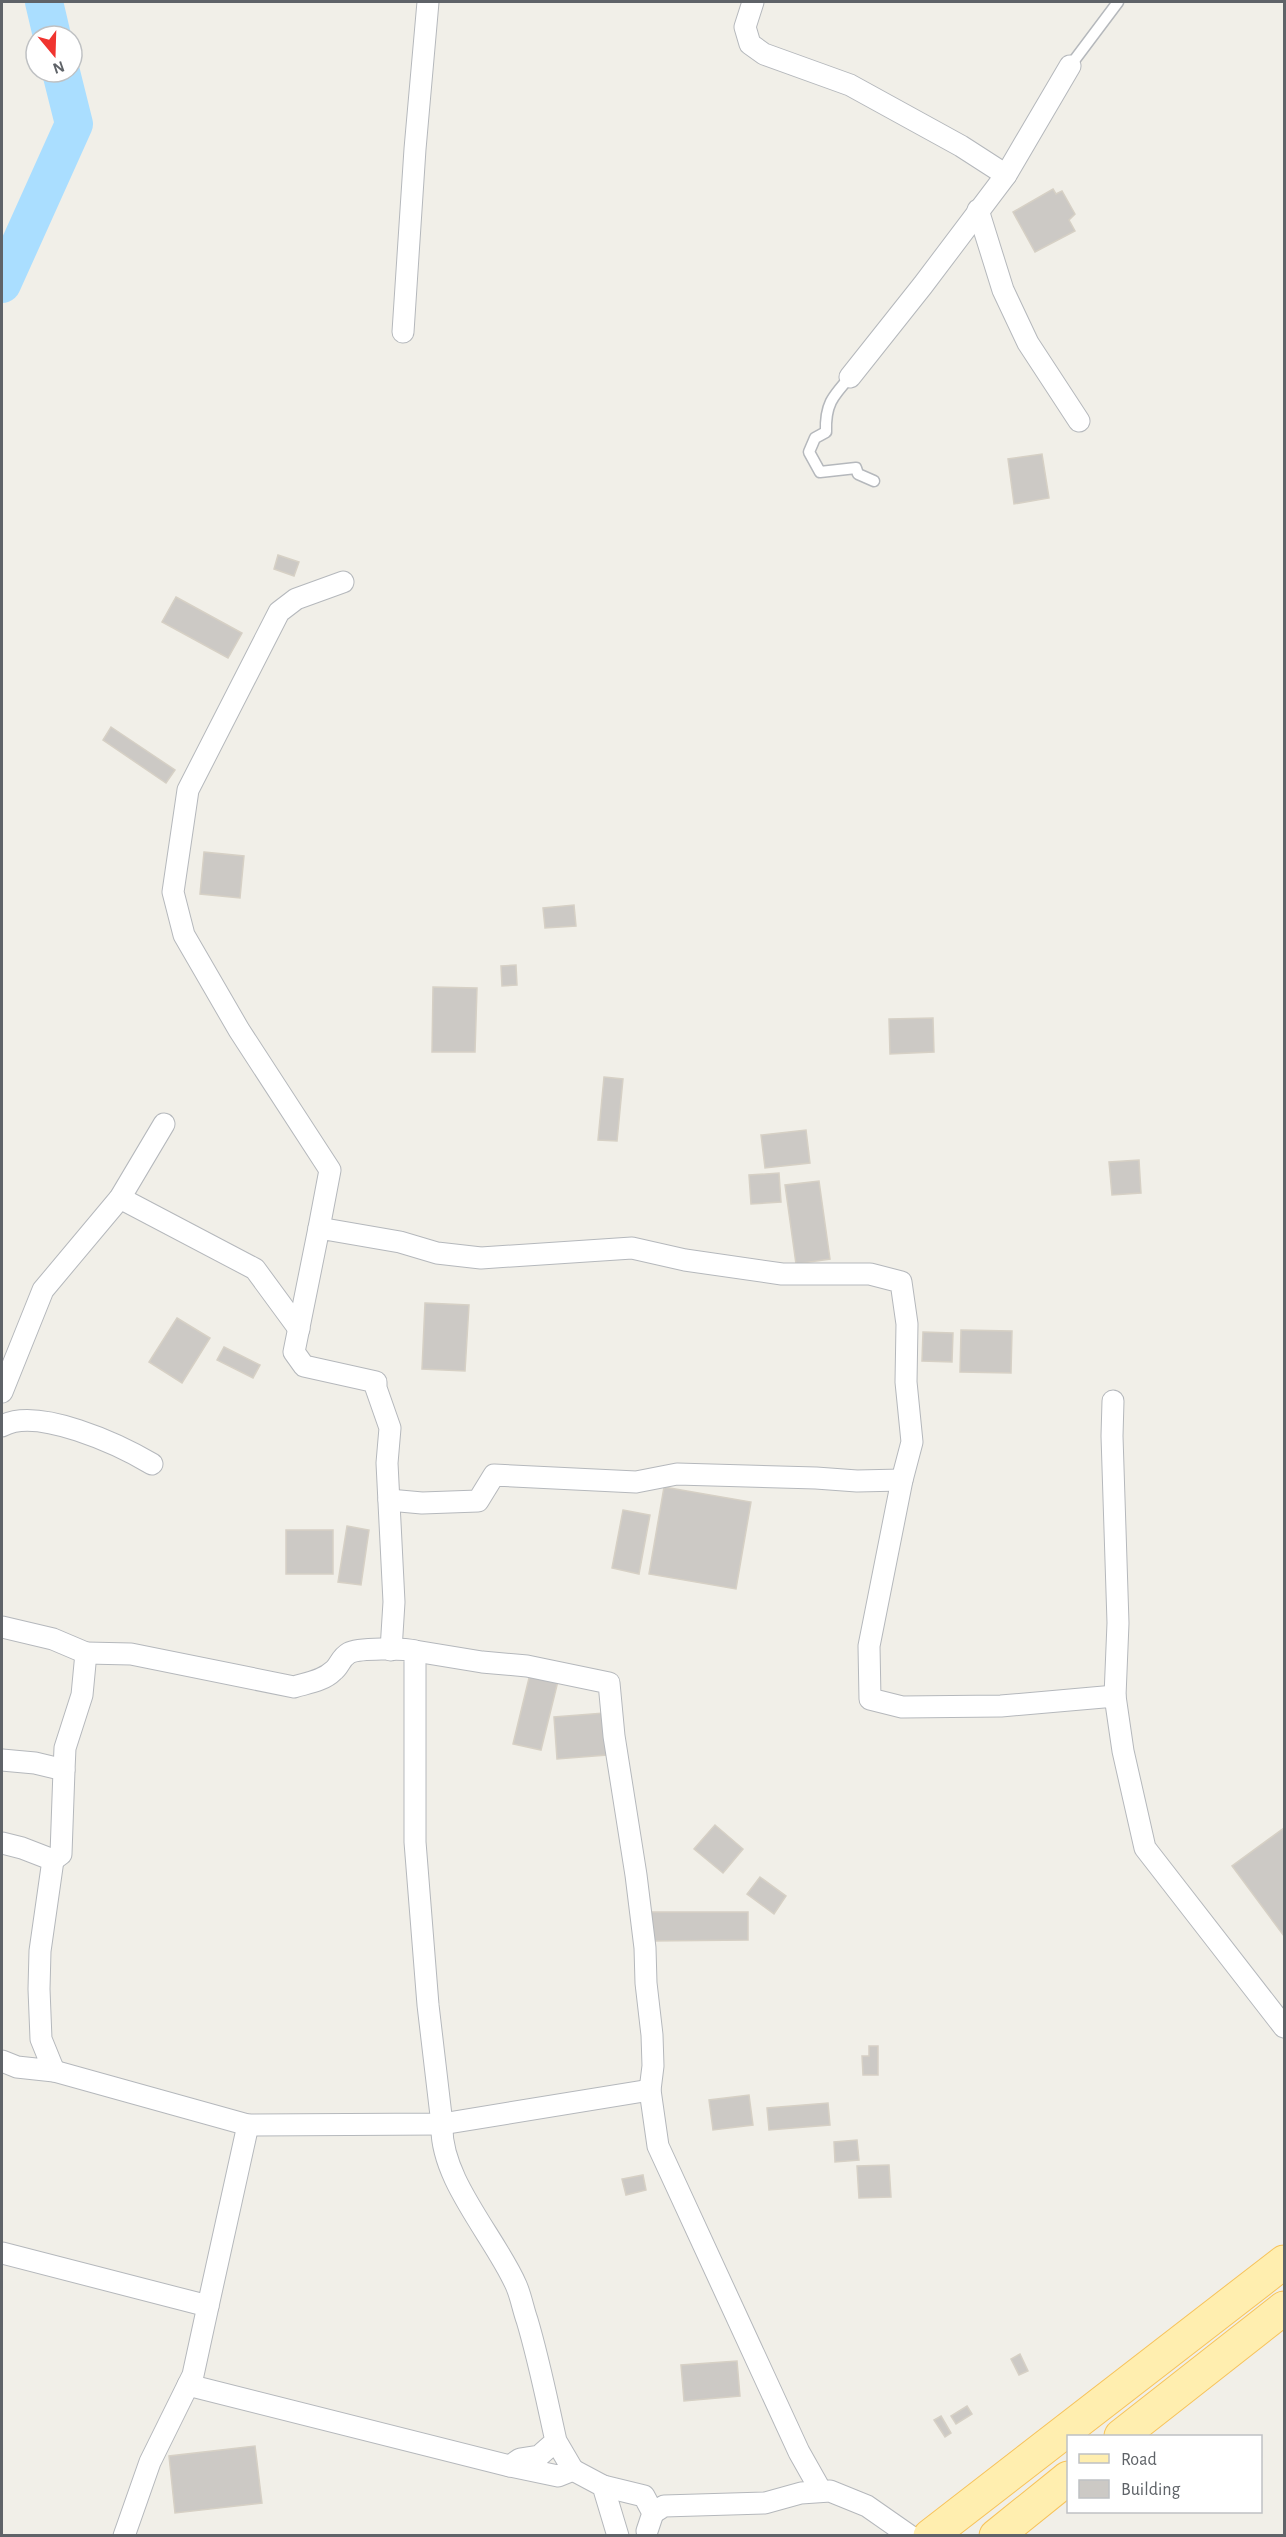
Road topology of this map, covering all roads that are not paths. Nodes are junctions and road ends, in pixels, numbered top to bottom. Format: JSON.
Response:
{"nodes":[{"id":1,"x":428,"y":2,"type":"edge"},
{"id":2,"x":753,"y":2,"type":"edge"},
{"id":3,"x":1118,"y":2,"type":"edge"},
{"id":4,"x":1070,"y":66,"type":"joint"},
{"id":5,"x":1006,"y":175,"type":"junction"},
{"id":6,"x":978,"y":210,"type":"junction"},
{"id":7,"x":403,"y":332,"type":"dead end"},
{"id":8,"x":850,"y":377,"type":"joint"},
{"id":9,"x":1079,"y":421,"type":"dead end"},
{"id":10,"x":874,"y":481,"type":"dead end"},
{"id":11,"x":343,"y":582,"type":"dead end"},
{"id":12,"x":164,"y":1124,"type":"dead end"},
{"id":13,"x":120,"y":1198,"type":"junction"},
{"id":14,"x":320,"y":1228,"type":"junction"},
{"id":15,"x":299,"y":1329,"type":"junction"},
{"id":16,"x":2,"y":1392,"type":"edge"},
{"id":17,"x":1113,"y":1401,"type":"dead end"},
{"id":18,"x":2,"y":1426,"type":"edge"},
{"id":19,"x":152,"y":1464,"type":"dead end"},
{"id":20,"x":902,"y":1480,"type":"junction"},
{"id":21,"x":389,"y":1500,"type":"junction"},
{"id":22,"x":2,"y":1627,"type":"edge"},
{"id":23,"x":391,"y":1650,"type":"junction"},
{"id":24,"x":415,"y":1651,"type":"junction"},
{"id":25,"x":86,"y":1653,"type":"junction"},
{"id":26,"x":1115,"y":1696,"type":"junction"},
{"id":27,"x":2,"y":1760,"type":"edge"},
{"id":28,"x":64,"y":1770,"type":"junction"},
{"id":29,"x":2,"y":1843,"type":"edge"},
{"id":30,"x":53,"y":1860,"type":"junction"},
{"id":31,"x":1284,"y":2027,"type":"edge"},
{"id":32,"x":2,"y":2061,"type":"edge"},
{"id":33,"x":54,"y":2071,"type":"junction"},
{"id":34,"x":650,"y":2090,"type":"junction"},
{"id":35,"x":442,"y":2124,"type":"junction"},
{"id":36,"x":248,"y":2125,"type":"junction"},
{"id":37,"x":2,"y":2253,"type":"edge"},
{"id":38,"x":1284,"y":2262,"type":"edge"},
{"id":39,"x":207,"y":2306,"type":"junction"},
{"id":40,"x":1284,"y":2308,"type":"edge"},
{"id":41,"x":188,"y":2385,"type":"junction"},
{"id":42,"x":1122,"y":2435,"type":"edge"},
{"id":43,"x":556,"y":2441,"type":"junction"},
{"id":44,"x":538,"y":2456,"type":"junction"},
{"id":45,"x":571,"y":2465,"type":"junction"},
{"id":46,"x":510,"y":2466,"type":"junction"},
{"id":47,"x":1067,"y":2479,"type":"edge"},
{"id":48,"x":603,"y":2486,"type":"junction"},
{"id":49,"x":821,"y":2491,"type":"junction"},
{"id":50,"x":124,"y":2535,"type":"edge"},
{"id":51,"x":618,"y":2535,"type":"edge"},
{"id":52,"x":910,"y":2535,"type":"edge"},
{"id":53,"x":930,"y":2535,"type":"edge"},
{"id":54,"x":996,"y":2535,"type":"edge"}],
"edges":[{"from":1,"to":7,"type":"street"},
{"from":2,"to":5,"type":"street"},
{"from":3,"to":4,"type":"lane"},
{"from":4,"to":5,"type":"street"},
{"from":5,"to":6,"type":"street"},
{"from":6,"to":8,"type":"street"},
{"from":6,"to":9,"type":"street"},
{"from":8,"to":10,"type":"lane"},
{"from":11,"to":14,"type":"street"},
{"from":12,"to":13,"type":"street"},
{"from":13,"to":15,"type":"street"},
{"from":13,"to":16,"type":"street"},
{"from":14,"to":15,"type":"street"},
{"from":14,"to":20,"type":"street"},
{"from":15,"to":21,"type":"street"},
{"from":17,"to":26,"type":"street"},
{"from":18,"to":19,"type":"street"},
{"from":20,"to":21,"type":"street"},
{"from":20,"to":26,"type":"street"},
{"from":21,"to":23,"type":"street"},
{"from":22,"to":25,"type":"street"},
{"from":23,"to":24,"type":"street"},
{"from":23,"to":25,"type":"street"},
{"from":24,"to":34,"type":"street"},
{"from":24,"to":35,"type":"street"},
{"from":25,"to":28,"type":"street"},
{"from":26,"to":31,"type":"street"},
{"from":27,"to":28,"type":"street"},
{"from":28,"to":30,"type":"street"},
{"from":29,"to":30,"type":"street"},
{"from":30,"to":33,"type":"street"},
{"from":32,"to":33,"type":"street"},
{"from":33,"to":36,"type":"street"},
{"from":34,"to":35,"type":"street"},
{"from":34,"to":49,"type":"street"},
{"from":35,"to":36,"type":"street"},
{"from":35,"to":43,"type":"street"},
{"from":36,"to":39,"type":"street"},
{"from":37,"to":39,"type":"street"},
{"from":38,"to":53,"type":"main road"},
{"from":39,"to":41,"type":"street"},
{"from":40,"to":42,"type":"main road"},
{"from":41,"to":46,"type":"street"},
{"from":41,"to":50,"type":"street"},
{"from":43,"to":44,"type":"street"},
{"from":43,"to":45,"type":"street"},
{"from":44,"to":45,"type":"street"},
{"from":44,"to":46,"type":"street"},
{"from":45,"to":46,"type":"street"},
{"from":45,"to":48,"type":"street"},
{"from":47,"to":54,"type":"main road"},
{"from":48,"to":49,"type":"street"},
{"from":48,"to":51,"type":"street"},
{"from":49,"to":52,"type":"street"}]}
